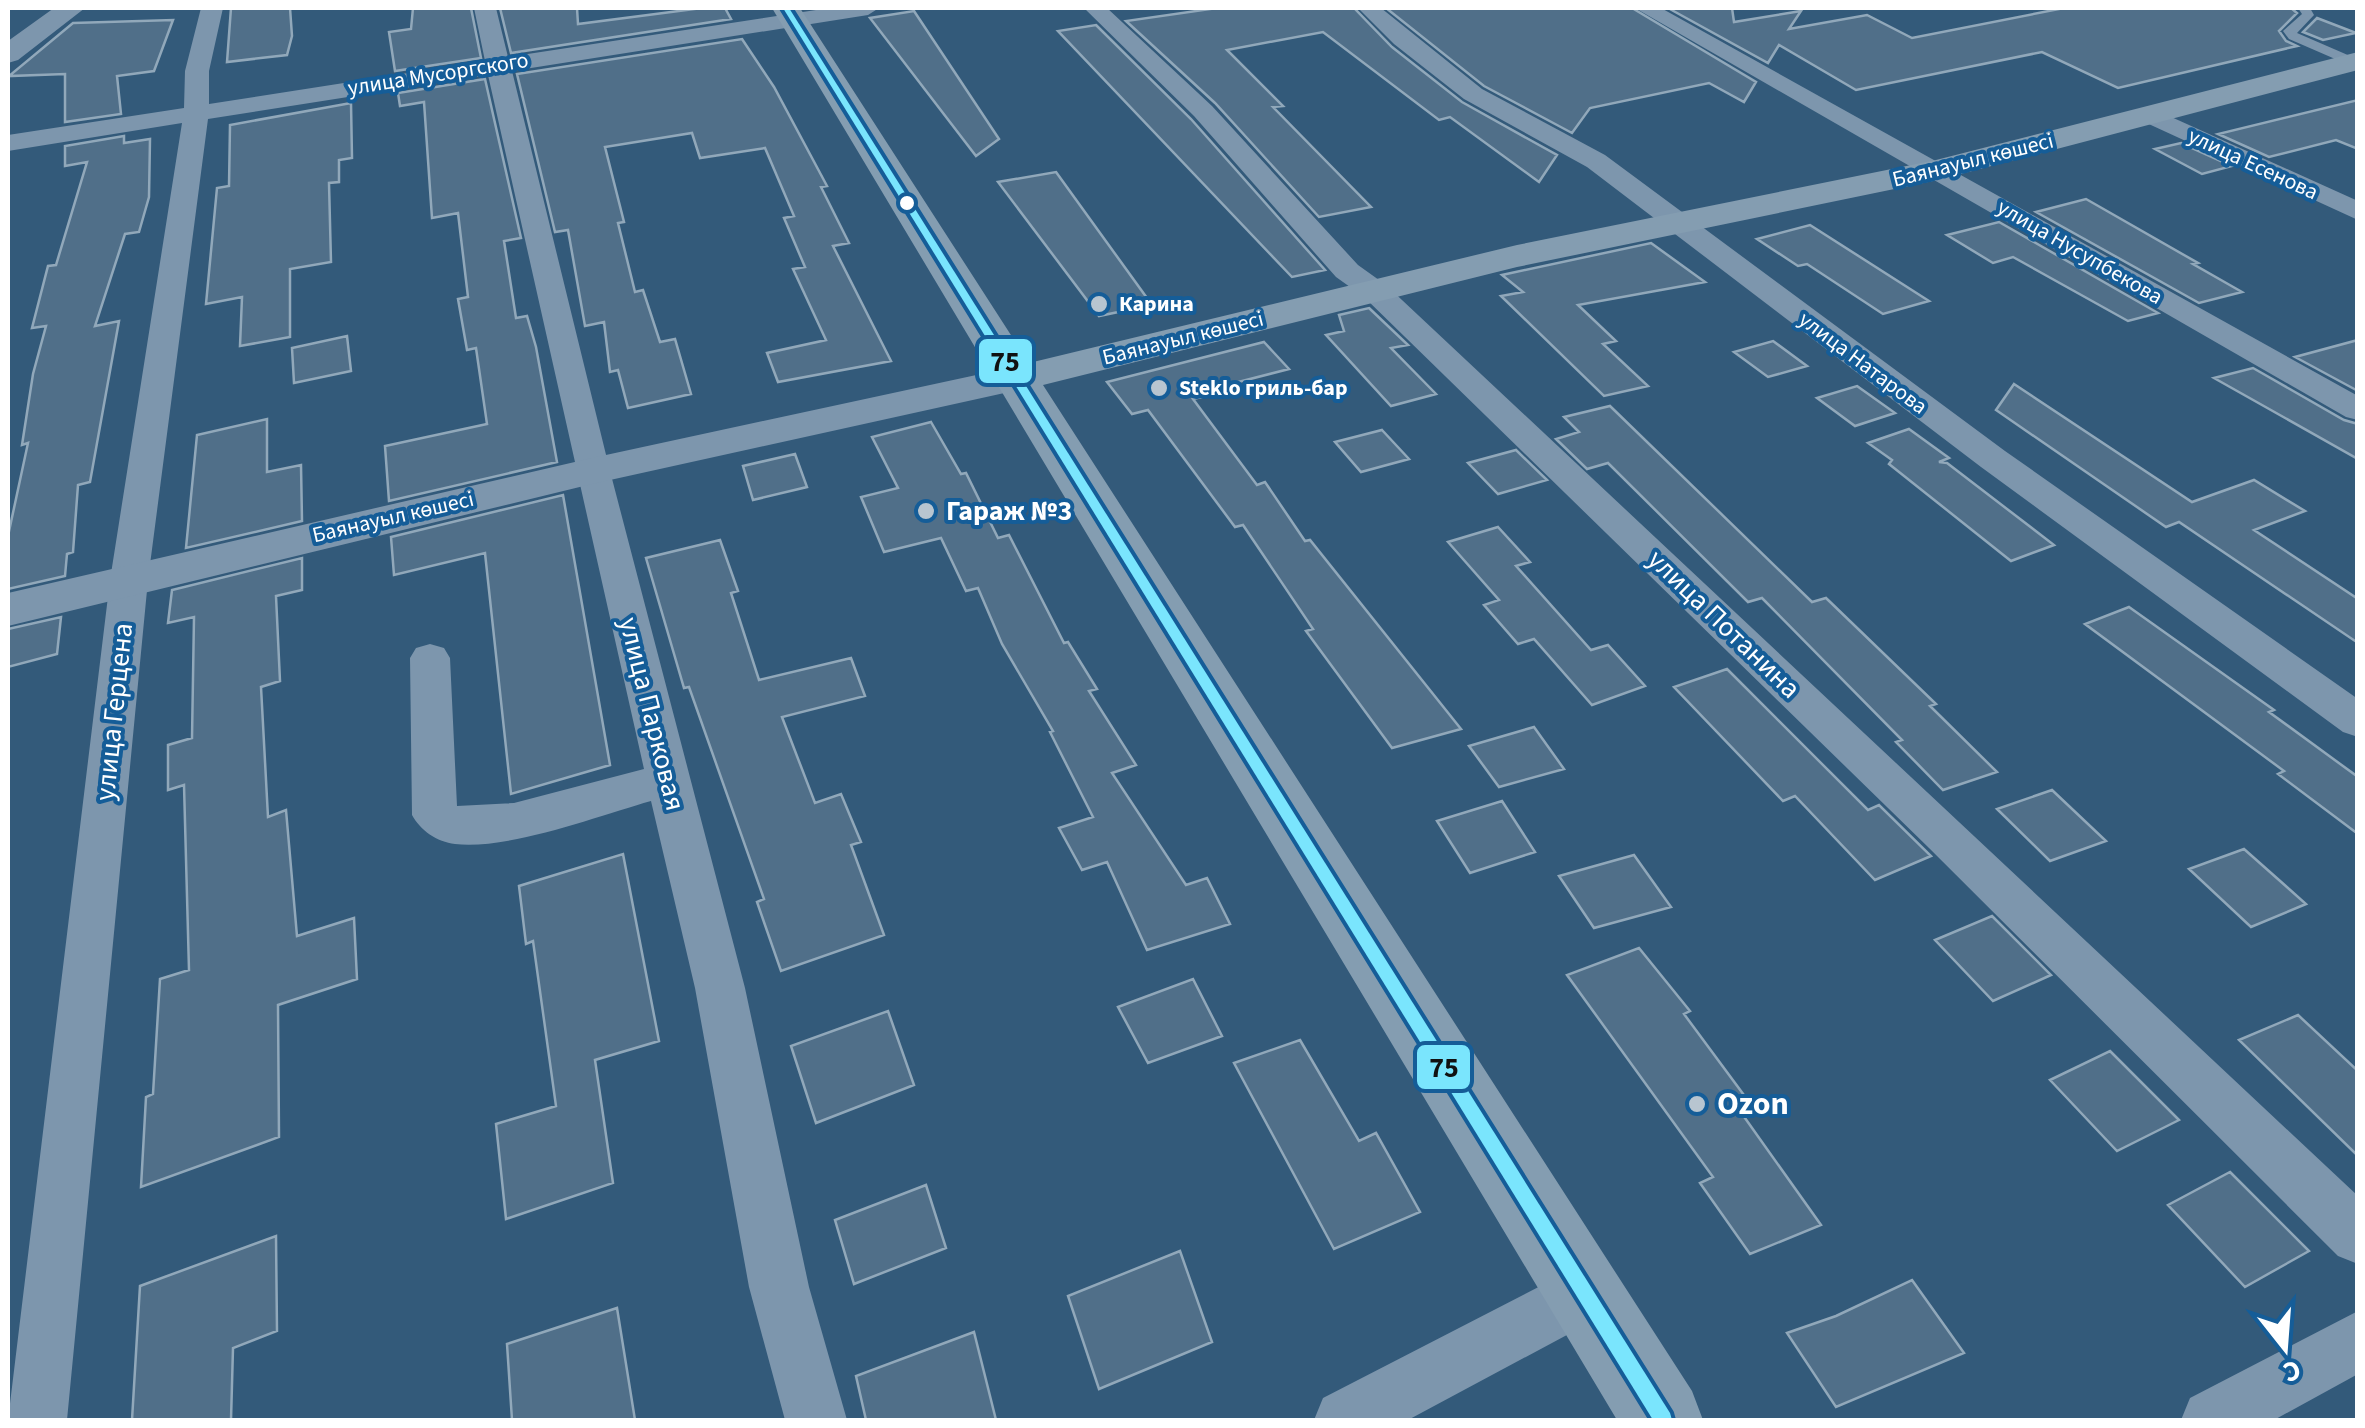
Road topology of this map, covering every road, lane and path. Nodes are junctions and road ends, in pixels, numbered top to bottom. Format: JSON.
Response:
{"nodes":[{"id":1,"x":72,"y":8,"type":"edge"},
{"id":2,"x":212,"y":8,"type":"edge"},
{"id":3,"x":486,"y":8,"type":"edge"},
{"id":4,"x":868,"y":8,"type":"edge"},
{"id":5,"x":1095,"y":8,"type":"edge"},
{"id":6,"x":1369,"y":8,"type":"edge"},
{"id":7,"x":1646,"y":8,"type":"edge"},
{"id":8,"x":2304,"y":8,"type":"edge"},
{"id":9,"x":790,"y":13,"type":"edge"},
{"id":10,"x":8,"y":54,"type":"edge"},
{"id":11,"x":2355,"y":62,"type":"edge"},
{"id":12,"x":496,"y":65,"type":"junction"},
{"id":13,"x":196,"y":112,"type":"junction"},
{"id":14,"x":2149,"y":116,"type":"junction"},
{"id":15,"x":8,"y":143,"type":"edge"},
{"id":16,"x":1938,"y":170,"type":"junction"},
{"id":17,"x":2356,"y":210,"type":"edge"},
{"id":18,"x":1677,"y":224,"type":"junction"},
{"id":19,"x":1374,"y":291,"type":"junction"},
{"id":20,"x":1018,"y":378,"type":"junction"},
{"id":21,"x":2358,"y":410,"type":"edge"},
{"id":22,"x":592,"y":470,"type":"junction"},
{"id":23,"x":129,"y":580,"type":"junction"},
{"id":24,"x":8,"y":610,"type":"edge"},
{"id":25,"x":430,"y":658,"type":"dead end"},
{"id":26,"x":2358,"y":721,"type":"edge"},
{"id":27,"x":668,"y":779,"type":"junction"},
{"id":28,"x":2358,"y":1236,"type":"edge"},
{"id":29,"x":1585,"y":1294,"type":"junction"},
{"id":30,"x":2358,"y":1341,"type":"edge"},
{"id":31,"x":36,"y":1420,"type":"edge"},
{"id":32,"x":816,"y":1420,"type":"edge"},
{"id":33,"x":1345,"y":1420,"type":"edge"},
{"id":34,"x":1663,"y":1420,"type":"edge"},
{"id":35,"x":2212,"y":1420,"type":"edge"}],
"edges":[{"from":1,"to":10,"type":"street"},
{"from":2,"to":13,"type":"street","name":"улица Герцена"},
{"from":3,"to":12,"type":"street","name":"улица Парковая"},
{"from":4,"to":9,"type":"street","name":"улица Мусоргского"},
{"from":5,"to":19,"type":"street","name":"улица Потанина"},
{"from":6,"to":18,"type":"street","name":"улица Натарова"},
{"from":7,"to":16,"type":"street","name":"улица Нусупбекова"},
{"from":8,"to":11,"type":"lane"},
{"from":9,"to":12,"type":"street","name":"улица Мусоргского"},
{"from":9,"to":20,"type":"main road"},
{"from":11,"to":14,"type":"main road","name":"Баянауыл көшесі"},
{"from":12,"to":13,"type":"street","name":"улица Мусоргского"},
{"from":12,"to":22,"type":"street","name":"улица Парковая"},
{"from":13,"to":15,"type":"street","name":"улица Мусоргского"},
{"from":13,"to":23,"type":"street","name":"улица Герцена"},
{"from":14,"to":16,"type":"main road","name":"Баянауыл көшесі"},
{"from":14,"to":17,"type":"street","name":"улица Есенова"},
{"from":16,"to":18,"type":"main road","name":"Баянауыл көшесі"},
{"from":16,"to":21,"type":"street","name":"улица Нусупбекова"},
{"from":18,"to":19,"type":"main road","name":"Баянауыл көшесі"},
{"from":18,"to":26,"type":"street","name":"улица Натарова"},
{"from":19,"to":20,"type":"main road","name":"Баянауыл көшесі"},
{"from":19,"to":28,"type":"street","name":"улица Потанина"},
{"from":20,"to":22,"type":"street","name":"Баянауыл көшесі"},
{"from":20,"to":29,"type":"main road"},
{"from":22,"to":23,"type":"street","name":"Баянауыл көшесі"},
{"from":22,"to":27,"type":"street","name":"улица Парковая"},
{"from":23,"to":24,"type":"street","name":"Баянауыл көшесі"},
{"from":23,"to":31,"type":"street","name":"улица Герцена"},
{"from":25,"to":27,"type":"street"},
{"from":27,"to":32,"type":"street","name":"улица Парковая"},
{"from":29,"to":33,"type":"street"},
{"from":29,"to":34,"type":"main road"},
{"from":30,"to":35,"type":"street"}]}
